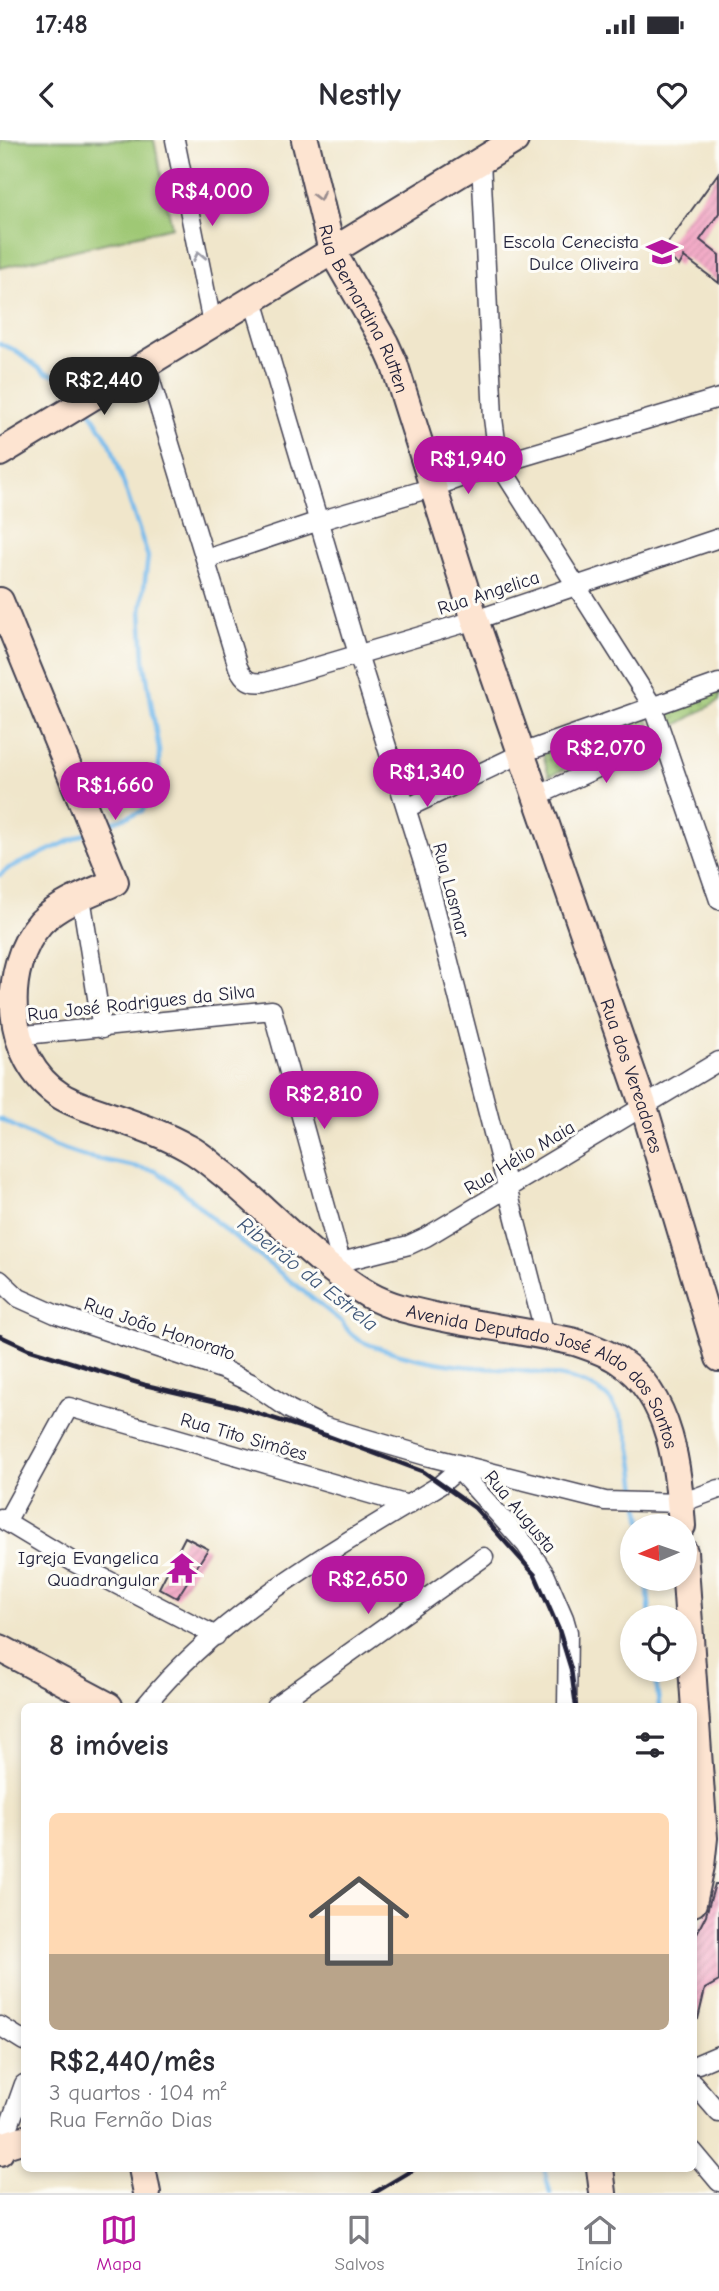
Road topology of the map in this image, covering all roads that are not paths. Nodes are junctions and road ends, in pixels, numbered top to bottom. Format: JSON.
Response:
{"nodes":[{"id":1,"x":175,"y":140,"type":"edge"},
{"id":2,"x":305,"y":140,"type":"edge"},
{"id":3,"x":515,"y":140,"type":"edge"},
{"id":4,"x":481,"y":160,"type":"junction"},
{"id":5,"x":332,"y":251,"type":"junction"},
{"id":6,"x":253,"y":300,"type":"junction"},
{"id":7,"x":212,"y":323,"type":"junction"},
{"id":8,"x":146,"y":365,"type":"junction"},
{"id":9,"x":719,"y":398,"type":"edge"},
{"id":10,"x":0,"y":453,"type":"edge"},
{"id":11,"x":499,"y":464,"type":"junction"},
{"id":12,"x":434,"y":487,"type":"junction"},
{"id":13,"x":319,"y":521,"type":"junction"},
{"id":14,"x":719,"y":538,"type":"edge"},
{"id":15,"x":206,"y":559,"type":"junction"},
{"id":16,"x":577,"y":585,"type":"junction"},
{"id":17,"x":0,"y":601,"type":"edge"},
{"id":18,"x":475,"y":620,"type":"junction"},
{"id":19,"x":358,"y":654,"type":"junction"},
{"id":20,"x":719,"y":683,"type":"edge"},
{"id":21,"x":652,"y":705,"type":"junction"},
{"id":22,"x":662,"y":738,"type":"junction"},
{"id":23,"x":522,"y":754,"type":"junction"},
{"id":24,"x":535,"y":796,"type":"junction"},
{"id":25,"x":407,"y":808,"type":"junction"},
{"id":26,"x":81,"y":898,"type":"junction"},
{"id":27,"x":719,"y":900,"type":"edge"},
{"id":28,"x":102,"y":1029,"type":"junction"},
{"id":29,"x":15,"y":1036,"type":"junction"},
{"id":30,"x":719,"y":1061,"type":"edge"},
{"id":31,"x":644,"y":1107,"type":"junction"},
{"id":32,"x":506,"y":1190,"type":"junction"},
{"id":33,"x":337,"y":1266,"type":"junction"},
{"id":34,"x":0,"y":1280,"type":"edge"},
{"id":35,"x":545,"y":1335,"type":"junction"},
{"id":36,"x":719,"y":1358,"type":"edge"},
{"id":37,"x":462,"y":1466,"type":"junction"},
{"id":38,"x":719,"y":1489,"type":"edge"},
{"id":39,"x":408,"y":1505,"type":"junction"},
{"id":40,"x":678,"y":1511,"type":"edge"},
{"id":41,"x":3,"y":1520,"type":"edge"},
{"id":42,"x":484,"y":1557,"type":"dead end"},
{"id":43,"x":687,"y":1591,"type":"edge"},
{"id":44,"x":216,"y":1636,"type":"junction"},
{"id":45,"x":0,"y":1648,"type":"edge"},
{"id":46,"x":103,"y":1703,"type":"edge"},
{"id":47,"x":147,"y":1703,"type":"edge"},
{"id":48,"x":279,"y":1703,"type":"edge"},
{"id":49,"x":567,"y":1703,"type":"edge"},
{"id":50,"x":695,"y":1703,"type":"edge"},
{"id":51,"x":697,"y":1738,"type":"edge"},
{"id":52,"x":697,"y":1884,"type":"edge"},
{"id":53,"x":0,"y":2026,"type":"edge"},
{"id":54,"x":21,"y":2039,"type":"edge"},
{"id":55,"x":719,"y":2055,"type":"edge"},
{"id":56,"x":698,"y":2064,"type":"dead end"},
{"id":57,"x":697,"y":2088,"type":"edge"},
{"id":58,"x":21,"y":2098,"type":"edge"},
{"id":59,"x":719,"y":2113,"type":"edge"},
{"id":60,"x":9,"y":2146,"type":"edge"},
{"id":61,"x":697,"y":2156,"type":"edge"},
{"id":62,"x":143,"y":2172,"type":"edge"},
{"id":63,"x":600,"y":2172,"type":"edge"},
{"id":64,"x":719,"y":2182,"type":"edge"},
{"id":65,"x":147,"y":2193,"type":"edge"},
{"id":66,"x":603,"y":2193,"type":"edge"}],
"edges":[{"from":7,"to":1,"type":"street","one_way":true},
{"from":2,"to":5,"type":"street","name":"Rua Bernardina Rutten","one_way":true},
{"from":3,"to":4,"type":"street"},
{"from":4,"to":5,"type":"street"},
{"from":4,"to":11,"type":"street"},
{"from":5,"to":6,"type":"street"},
{"from":5,"to":12,"type":"street","name":"Rua Bernardina Rutten"},
{"from":6,"to":7,"type":"street"},
{"from":6,"to":13,"type":"street","name":"Rua Lasmar"},
{"from":7,"to":8,"type":"street"},
{"from":8,"to":10,"type":"street"},
{"from":8,"to":15,"type":"street"},
{"from":9,"to":11,"type":"street"},
{"from":11,"to":12,"type":"street"},
{"from":11,"to":16,"type":"street"},
{"from":12,"to":13,"type":"street"},
{"from":12,"to":18,"type":"street","name":"Rua Bernardina Rutten"},
{"from":13,"to":15,"type":"street"},
{"from":13,"to":19,"type":"street","name":"Rua Lasmar"},
{"from":14,"to":16,"type":"street","name":"Rua Angelica"},
{"from":15,"to":19,"type":"street","name":"Rua Angelica"},
{"from":16,"to":18,"type":"street","name":"Rua Angelica"},
{"from":16,"to":21,"type":"street"},
{"from":17,"to":26,"type":"street","name":"Avenida Deputado José Aldo dos Santos"},
{"from":18,"to":19,"type":"street","name":"Rua Angelica"},
{"from":18,"to":23,"type":"street","name":"Rua Bernardina Rutten"},
{"from":19,"to":25,"type":"street","name":"Rua Lasmar"},
{"from":20,"to":21,"type":"street"},
{"from":21,"to":22,"type":"street"},
{"from":21,"to":23,"type":"street"},
{"from":22,"to":24,"type":"street"},
{"from":22,"to":27,"type":"street"},
{"from":23,"to":24,"type":"street","name":"Rua dos Vereadores"},
{"from":23,"to":25,"type":"street"},
{"from":24,"to":31,"type":"street","name":"Rua dos Vereadores"},
{"from":25,"to":32,"type":"street","name":"Rua Lasmar"},
{"from":26,"to":28,"type":"street"},
{"from":26,"to":29,"type":"street","name":"Avenida Deputado José Aldo dos Santos"},
{"from":28,"to":29,"type":"street","name":"Rua José Rodrigues da Silva"},
{"from":28,"to":33,"type":"street","name":"Rua José Rodrigues da Silva"},
{"from":29,"to":33,"type":"street","name":"Avenida Deputado José Aldo dos Santos"},
{"from":30,"to":31,"type":"street","name":"Rua Hélio Maia"},
{"from":31,"to":32,"type":"street","name":"Rua Hélio Maia"},
{"from":31,"to":36,"type":"street","name":"Rua dos Vereadores"},
{"from":32,"to":33,"type":"street","name":"Rua Hélio Maia"},
{"from":32,"to":35,"type":"street","name":"Rua Lasmar"},
{"from":33,"to":35,"type":"street","name":"Avenida Deputado José Aldo dos Santos"},
{"from":34,"to":37,"type":"street","name":"Rua João Honorato"},
{"from":35,"to":40,"type":"street","name":"Avenida Deputado José Aldo dos Santos"},
{"from":37,"to":39,"type":"street"},
{"from":37,"to":40,"type":"street","name":"Rua João Honorato"},
{"from":37,"to":49,"type":"street","name":"Rua Augusta"},
{"from":38,"to":40,"type":"street"},
{"from":39,"to":41,"type":"street","name":"Rua Tito Simões"},
{"from":39,"to":44,"type":"street"},
{"from":41,"to":44,"type":"street"},
{"from":42,"to":48,"type":"street"},
{"from":43,"to":50,"type":"street"},
{"from":44,"to":47,"type":"street"},
{"from":45,"to":46,"type":"street"},
{"from":51,"to":52,"type":"street"},
{"from":53,"to":54,"type":"street"},
{"from":55,"to":56,"type":"street"},
{"from":57,"to":59,"type":"street"},
{"from":58,"to":60,"type":"street"},
{"from":61,"to":64,"type":"street"},
{"from":62,"to":65,"type":"street"},
{"from":63,"to":66,"type":"street"}]}
